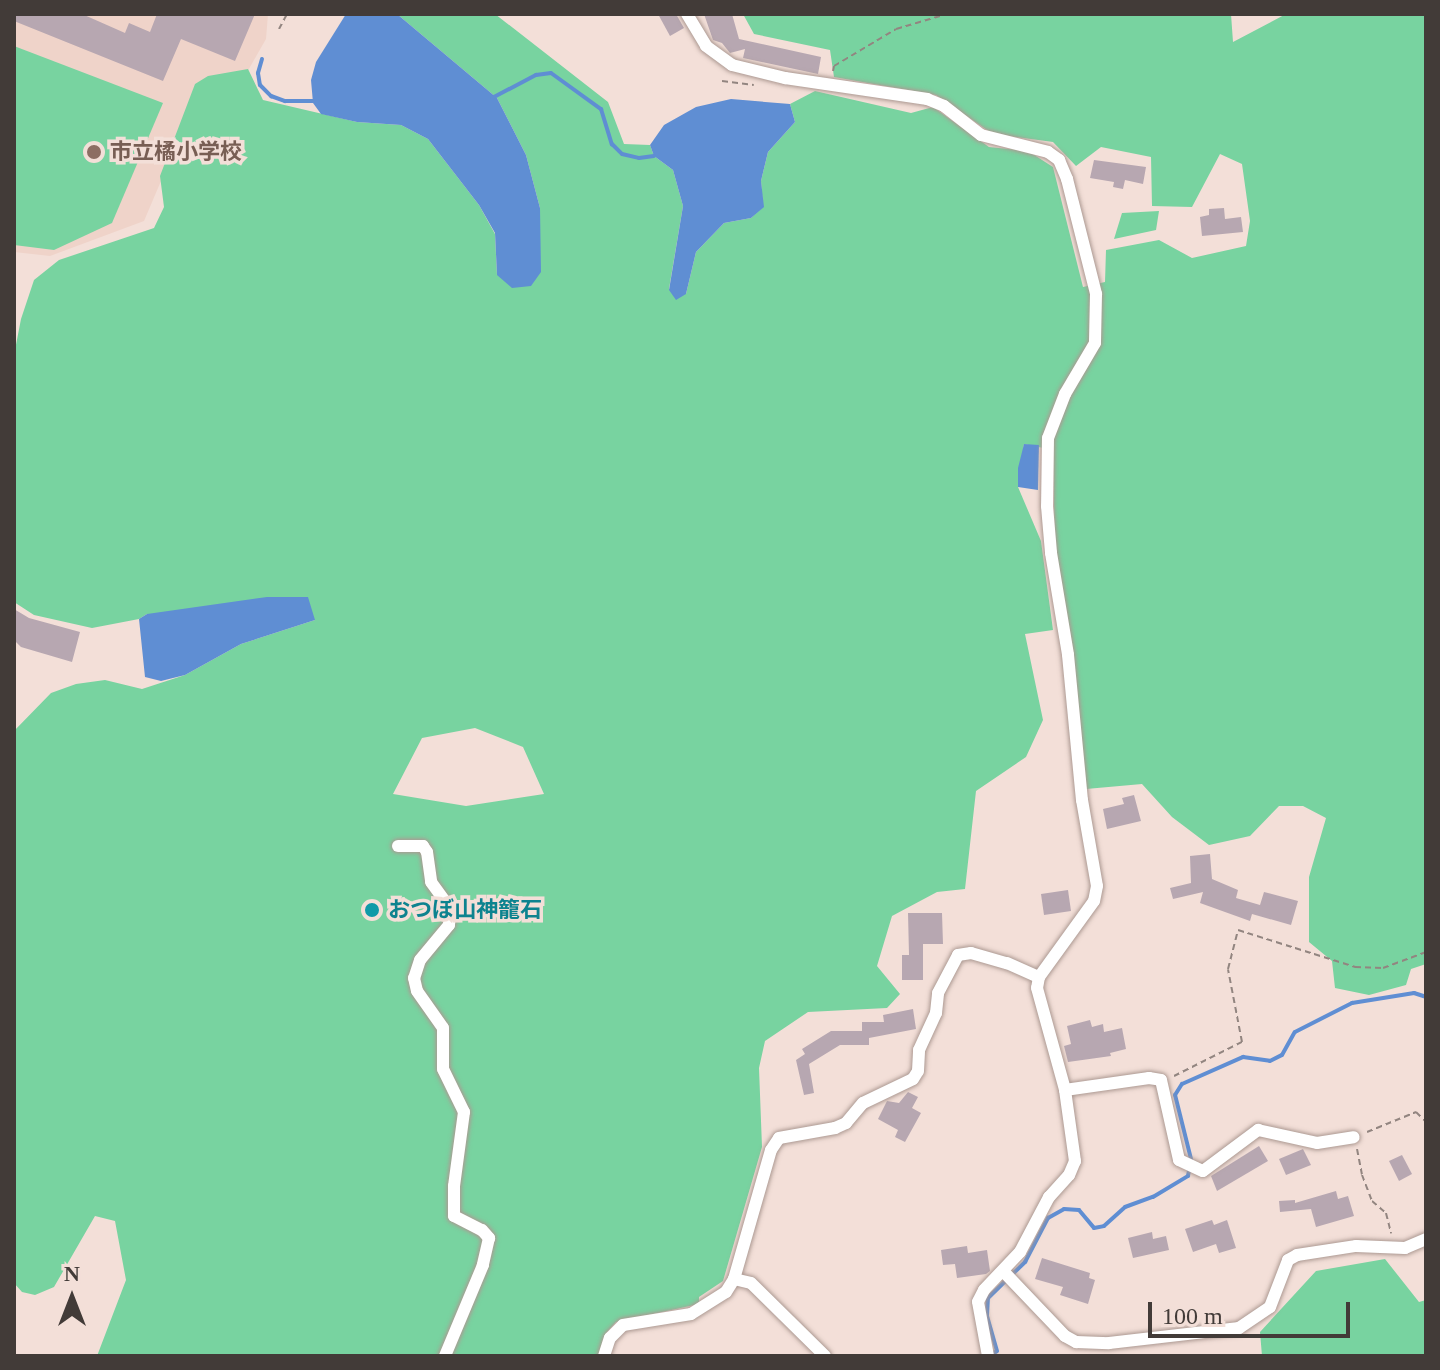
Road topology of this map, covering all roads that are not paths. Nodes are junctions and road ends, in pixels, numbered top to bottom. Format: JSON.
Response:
{"nodes":[{"id":1,"x":687,"y":14,"type":"edge"},
{"id":2,"x":398,"y":846,"type":"dead end"},
{"id":3,"x":1039,"y":977,"type":"junction"},
{"id":4,"x":1065,"y":1090,"type":"junction"},
{"id":5,"x":1354,"y":1137,"type":"road end"},
{"id":6,"x":1426,"y":1239,"type":"edge"},
{"id":7,"x":1003,"y":1271,"type":"junction"},
{"id":8,"x":734,"y":1279,"type":"junction"},
{"id":9,"x":987,"y":1352,"type":"edge"},
{"id":10,"x":445,"y":1356,"type":"edge"},
{"id":11,"x":604,"y":1356,"type":"edge"},
{"id":12,"x":825,"y":1356,"type":"edge"}],
"edges":[{"from":1,"to":3,"type":"street"},
{"from":2,"to":10,"type":"street"},
{"from":3,"to":4,"type":"street"},
{"from":3,"to":8,"type":"street"},
{"from":4,"to":5,"type":"street"},
{"from":4,"to":7,"type":"street"},
{"from":6,"to":7,"type":"street"},
{"from":7,"to":9,"type":"street"},
{"from":8,"to":11,"type":"street"},
{"from":8,"to":12,"type":"street"}]}
